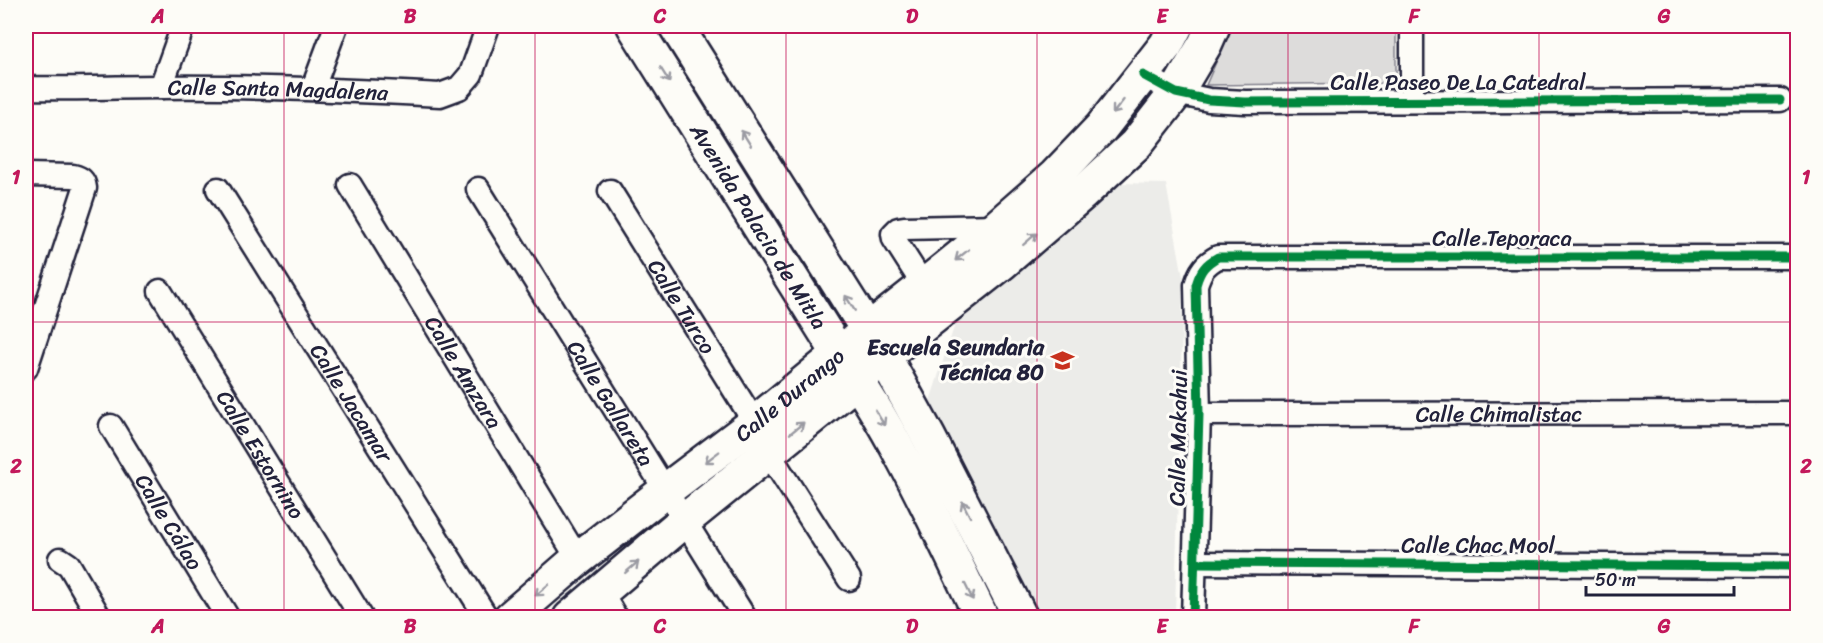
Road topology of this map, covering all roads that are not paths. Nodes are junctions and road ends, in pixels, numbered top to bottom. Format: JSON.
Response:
{"nodes":[{"id":1,"x":183,"y":26,"type":"edge"},
{"id":2,"x":336,"y":26,"type":"edge"},
{"id":3,"x":488,"y":26,"type":"edge"},
{"id":4,"x":634,"y":26,"type":"edge"},
{"id":5,"x":676,"y":26,"type":"edge"},
{"id":6,"x":1176,"y":26,"type":"edge"},
{"id":7,"x":1214,"y":26,"type":"edge"},
{"id":8,"x":1412,"y":26,"type":"edge"},
{"id":9,"x":1143,"y":75,"type":"junction"},
{"id":10,"x":161,"y":87,"type":"junction"},
{"id":11,"x":26,"y":88,"type":"edge"},
{"id":12,"x":313,"y":88,"type":"junction"},
{"id":13,"x":1176,"y":93,"type":"junction"},
{"id":14,"x":1779,"y":100,"type":"dead end"},
{"id":15,"x":1412,"y":101,"type":"junction"},
{"id":16,"x":26,"y":175,"type":"edge"},
{"id":17,"x":350,"y":185,"type":"dead end"},
{"id":18,"x":218,"y":189,"type":"dead end"},
{"id":19,"x":478,"y":189,"type":"dead end"},
{"id":20,"x":610,"y":191,"type":"dead end"},
{"id":21,"x":998,"y":226,"type":"junction"},
{"id":22,"x":1797,"y":257,"type":"edge"},
{"id":23,"x":1208,"y":262,"type":"joint"},
{"id":24,"x":924,"y":286,"type":"junction"},
{"id":25,"x":160,"y":291,"type":"dead end"},
{"id":26,"x":875,"y":343,"type":"junction"},
{"id":27,"x":839,"y":354,"type":"junction"},
{"id":28,"x":26,"y":368,"type":"edge"},
{"id":29,"x":858,"y":380,"type":"junction"},
{"id":30,"x":1199,"y":414,"type":"junction"},
{"id":31,"x":1797,"y":414,"type":"edge"},
{"id":32,"x":111,"y":426,"type":"dead end"},
{"id":33,"x":762,"y":437,"type":"junction"},
{"id":34,"x":665,"y":491,"type":"junction"},
{"id":35,"x":684,"y":521,"type":"junction"},
{"id":36,"x":60,"y":559,"type":"dead end"},
{"id":37,"x":578,"y":559,"type":"junction"},
{"id":38,"x":1195,"y":563,"type":"junction"},
{"id":39,"x":1797,"y":567,"type":"edge"},
{"id":40,"x":849,"y":579,"type":"dead end"},
{"id":41,"x":609,"y":605,"type":"edge"},
{"id":42,"x":100,"y":618,"type":"edge"},
{"id":43,"x":228,"y":618,"type":"edge"},
{"id":44,"x":362,"y":618,"type":"edge"},
{"id":45,"x":487,"y":618,"type":"edge"},
{"id":46,"x":510,"y":618,"type":"edge"},
{"id":47,"x":570,"y":618,"type":"edge"},
{"id":48,"x":745,"y":618,"type":"edge"},
{"id":49,"x":982,"y":618,"type":"edge"},
{"id":50,"x":1021,"y":618,"type":"edge"},
{"id":51,"x":1193,"y":618,"type":"edge"}],
"edges":[{"from":1,"to":10,"type":"street"},
{"from":2,"to":12,"type":"street"},
{"from":3,"to":12,"type":"street","name":"Calle Santa Magdalena"},
{"from":4,"to":27,"type":"main road","name":"Avenida Palacio de Mitla","one_way":true},
{"from":26,"to":5,"type":"main road","name":"Avenida Palacio de Mitla","one_way":true},
{"from":6,"to":9,"type":"main road","name":"Calle Durango"},
{"from":7,"to":13,"type":"main road","name":"Calle Durango"},
{"from":8,"to":15,"type":"street"},
{"from":9,"to":13,"type":"street","name":"Calle Paseo De La Catedral"},
{"from":9,"to":21,"type":"main road","name":"Calle Durango","one_way":true},
{"from":10,"to":11,"type":"street","name":"Calle Santa Magdalena"},
{"from":10,"to":12,"type":"street","name":"Calle Santa Magdalena"},
{"from":13,"to":15,"type":"street","name":"Calle Paseo De La Catedral"},
{"from":26,"to":13,"type":"main road","name":"Calle Durango","one_way":true},
{"from":14,"to":15,"type":"street","name":"Calle Paseo De La Catedral"},
{"from":16,"to":28,"type":"street"},
{"from":17,"to":37,"type":"street","name":"Calle Amzara"},
{"from":18,"to":45,"type":"street","name":"Calle Jacamar"},
{"from":19,"to":34,"type":"street","name":"Calle Gallareta"},
{"from":20,"to":33,"type":"street","name":"Calle Turco"},
{"from":21,"to":24,"type":"main road","name":"Calle Durango","one_way":true},
{"from":21,"to":24,"type":"street"},
{"from":22,"to":23,"type":"street","name":"Calle Teporaca"},
{"from":23,"to":30,"type":"street","name":"Calle Makahui"},
{"from":24,"to":26,"type":"main road","name":"Calle Durango"},
{"from":25,"to":44,"type":"street","name":"Calle Estornino"},
{"from":26,"to":27,"type":"main road","name":"Calle Durango"},
{"from":26,"to":29,"type":"main road","name":"Calle Durango"},
{"from":50,"to":26,"type":"main road","name":"Avenida Palacio de Mitla","one_way":true},
{"from":27,"to":29,"type":"main road","name":"Avenida Palacio de Mitla"},
{"from":27,"to":33,"type":"main road","name":"Calle Durango"},
{"from":33,"to":29,"type":"main road","name":"Calle Durango","one_way":true},
{"from":29,"to":49,"type":"main road","name":"Avenida Palacio de Mitla","one_way":true},
{"from":30,"to":31,"type":"street","name":"Calle Chimalistac"},
{"from":30,"to":38,"type":"street","name":"Calle Makahui"},
{"from":32,"to":43,"type":"street","name":"Calle Cálao"},
{"from":33,"to":34,"type":"main road","name":"Calle Durango","one_way":true},
{"from":33,"to":35,"type":"main road","name":"Calle Durango"},
{"from":33,"to":40,"type":"street","name":"Calle Turco"},
{"from":34,"to":35,"type":"street","name":"Calle Gallareta"},
{"from":34,"to":37,"type":"main road","name":"Calle Durango"},
{"from":41,"to":35,"type":"main road","name":"Calle Durango","one_way":true},
{"from":35,"to":48,"type":"street","name":"Calle Gallareta"},
{"from":36,"to":42,"type":"street"},
{"from":37,"to":46,"type":"main road","name":"Calle Durango","one_way":true},
{"from":38,"to":39,"type":"street","name":"Calle Chac Mool"},
{"from":38,"to":51,"type":"street","name":"Calle Makahui"},
{"from":41,"to":47,"type":"main road","name":"Calle Durango"}]}
